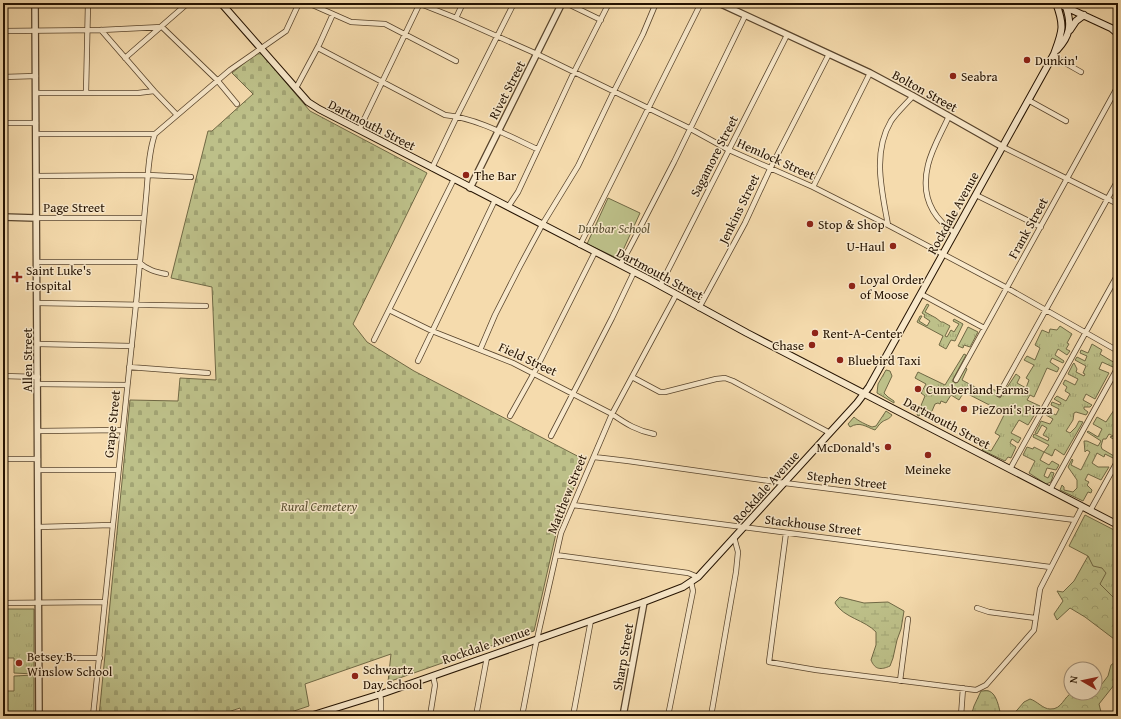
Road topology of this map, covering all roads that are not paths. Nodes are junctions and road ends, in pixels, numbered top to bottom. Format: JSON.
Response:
{"nodes":[{"id":1,"x":35,"y":3,"type":"edge"},
{"id":2,"x":88,"y":3,"type":"edge"},
{"id":3,"x":188,"y":3,"type":"edge"},
{"id":4,"x":222,"y":3,"type":"edge"},
{"id":5,"x":299,"y":3,"type":"edge"},
{"id":6,"x":308,"y":3,"type":"edge"},
{"id":7,"x":419,"y":3,"type":"edge"},
{"id":8,"x":463,"y":3,"type":"edge"},
{"id":9,"x":514,"y":3,"type":"edge"},
{"id":10,"x":562,"y":3,"type":"edge"},
{"id":11,"x":566,"y":3,"type":"edge"},
{"id":12,"x":609,"y":3,"type":"edge"},
{"id":13,"x":656,"y":3,"type":"edge"},
{"id":14,"x":701,"y":3,"type":"edge"},
{"id":15,"x":719,"y":3,"type":"edge"},
{"id":16,"x":1056,"y":3,"type":"edge"},
{"id":17,"x":1066,"y":7,"type":"junction"},
{"id":18,"x":333,"y":14,"type":"junction"},
{"id":19,"x":1084,"y":15,"type":"junction"},
{"id":20,"x":745,"y":16,"type":"junction"},
{"id":21,"x":456,"y":18,"type":"junction"},
{"id":22,"x":601,"y":20,"type":"junction"},
{"id":23,"x":162,"y":27,"type":"junction"},
{"id":24,"x":88,"y":29,"type":"junction"},
{"id":25,"x":3,"y":30,"type":"edge"},
{"id":26,"x":35,"y":30,"type":"junction"},
{"id":27,"x":100,"y":30,"type":"junction"},
{"id":28,"x":1068,"y":33,"type":"junction"},
{"id":29,"x":1118,"y":34,"type":"edge"},
{"id":30,"x":404,"y":35,"type":"junction"},
{"id":31,"x":787,"y":35,"type":"junction"},
{"id":32,"x":498,"y":36,"type":"junction"},
{"id":33,"x":261,"y":48,"type":"junction"},
{"id":34,"x":318,"y":48,"type":"junction"},
{"id":35,"x":537,"y":54,"type":"junction"},
{"id":36,"x":829,"y":54,"type":"junction"},
{"id":37,"x":1054,"y":54,"type":"junction"},
{"id":38,"x":125,"y":58,"type":"junction"},
{"id":39,"x":456,"y":61,"type":"dead end"},
{"id":40,"x":574,"y":72,"type":"junction"},
{"id":41,"x":1081,"y":72,"type":"dead end"},
{"id":42,"x":870,"y":73,"type":"junction"},
{"id":43,"x":36,"y":76,"type":"junction"},
{"id":44,"x":3,"y":77,"type":"edge"},
{"id":45,"x":217,"y":80,"type":"junction"},
{"id":46,"x":383,"y":81,"type":"junction"},
{"id":47,"x":1118,"y":86,"type":"edge"},
{"id":48,"x":296,"y":88,"type":"junction"},
{"id":49,"x":154,"y":91,"type":"junction"},
{"id":50,"x":614,"y":91,"type":"junction"},
{"id":51,"x":36,"y":93,"type":"junction"},
{"id":52,"x":86,"y":93,"type":"junction"},
{"id":53,"x":913,"y":96,"type":"junction"},
{"id":54,"x":1028,"y":100,"type":"junction"},
{"id":55,"x":237,"y":104,"type":"dead end"},
{"id":56,"x":649,"y":109,"type":"junction"},
{"id":57,"x":177,"y":115,"type":"junction"},
{"id":58,"x":456,"y":116,"type":"junction"},
{"id":59,"x":948,"y":116,"type":"junction"},
{"id":60,"x":1066,"y":121,"type":"dead end"},
{"id":61,"x":36,"y":122,"type":"junction"},
{"id":62,"x":3,"y":123,"type":"edge"},
{"id":63,"x":689,"y":128,"type":"junction"},
{"id":64,"x":359,"y":130,"type":"junction"},
{"id":65,"x":498,"y":131,"type":"junction"},
{"id":66,"x":36,"y":134,"type":"junction"},
{"id":67,"x":155,"y":134,"type":"junction"},
{"id":68,"x":1003,"y":146,"type":"junction"},
{"id":69,"x":537,"y":149,"type":"junction"},
{"id":70,"x":729,"y":150,"type":"junction"},
{"id":71,"x":432,"y":168,"type":"junction"},
{"id":72,"x":770,"y":169,"type":"junction"},
{"id":73,"x":148,"y":175,"type":"junction"},
{"id":74,"x":36,"y":176,"type":"junction"},
{"id":75,"x":191,"y":177,"type":"dead end"},
{"id":76,"x":1067,"y":178,"type":"junction"},
{"id":77,"x":454,"y":179,"type":"junction"},
{"id":78,"x":1118,"y":180,"type":"edge"},
{"id":79,"x":813,"y":187,"type":"junction"},
{"id":80,"x":470,"y":188,"type":"junction"},
{"id":81,"x":976,"y":195,"type":"junction"},
{"id":82,"x":1108,"y":199,"type":"junction"},
{"id":83,"x":495,"y":200,"type":"junction"},
{"id":84,"x":1118,"y":204,"type":"edge"},
{"id":85,"x":508,"y":207,"type":"junction"},
{"id":86,"x":3,"y":217,"type":"edge"},
{"id":87,"x":36,"y":218,"type":"junction"},
{"id":88,"x":144,"y":218,"type":"junction"},
{"id":89,"x":888,"y":224,"type":"junction"},
{"id":90,"x":542,"y":225,"type":"junction"},
{"id":91,"x":1041,"y":227,"type":"junction"},
{"id":92,"x":955,"y":233,"type":"junction"},
{"id":93,"x":580,"y":245,"type":"junction"},
{"id":94,"x":595,"y":252,"type":"junction"},
{"id":95,"x":943,"y":254,"type":"junction"},
{"id":96,"x":37,"y":262,"type":"junction"},
{"id":97,"x":139,"y":262,"type":"junction"},
{"id":98,"x":620,"y":265,"type":"junction"},
{"id":99,"x":634,"y":272,"type":"junction"},
{"id":100,"x":166,"y":274,"type":"dead end"},
{"id":101,"x":1118,"y":274,"type":"edge"},
{"id":102,"x":660,"y":286,"type":"junction"},
{"id":103,"x":1007,"y":288,"type":"junction"},
{"id":104,"x":921,"y":294,"type":"junction"},
{"id":105,"x":676,"y":295,"type":"junction"},
{"id":106,"x":37,"y":303,"type":"junction"},
{"id":107,"x":136,"y":304,"type":"junction"},
{"id":108,"x":206,"y":306,"type":"dead end"},
{"id":109,"x":699,"y":308,"type":"junction"},
{"id":110,"x":389,"y":310,"type":"junction"},
{"id":111,"x":1047,"y":310,"type":"junction"},
{"id":112,"x":984,"y":328,"type":"junction"},
{"id":113,"x":432,"y":331,"type":"junction"},
{"id":114,"x":1085,"y":333,"type":"junction"},
{"id":115,"x":374,"y":340,"type":"dead end"},
{"id":116,"x":38,"y":344,"type":"junction"},
{"id":117,"x":132,"y":346,"type":"junction"},
{"id":118,"x":480,"y":350,"type":"junction"},
{"id":119,"x":1118,"y":351,"type":"edge"},
{"id":120,"x":418,"y":361,"type":"dead end"},
{"id":121,"x":129,"y":367,"type":"junction"},
{"id":122,"x":1118,"y":367,"type":"edge"},
{"id":123,"x":208,"y":373,"type":"dead end"},
{"id":124,"x":534,"y":373,"type":"junction"},
{"id":125,"x":3,"y":376,"type":"edge"},
{"id":126,"x":38,"y":377,"type":"junction"},
{"id":127,"x":632,"y":377,"type":"junction"},
{"id":128,"x":956,"y":380,"type":"dead end"},
{"id":129,"x":38,"y":384,"type":"junction"},
{"id":130,"x":127,"y":385,"type":"junction"},
{"id":131,"x":573,"y":394,"type":"junction"},
{"id":132,"x":865,"y":394,"type":"junction"},
{"id":133,"x":1000,"y":394,"type":"dead end"},
{"id":134,"x":612,"y":414,"type":"junction"},
{"id":135,"x":510,"y":416,"type":"dead end"},
{"id":136,"x":122,"y":430,"type":"junction"},
{"id":137,"x":38,"y":431,"type":"junction"},
{"id":138,"x":830,"y":433,"type":"junction"},
{"id":139,"x":654,"y":434,"type":"dead end"},
{"id":140,"x":551,"y":436,"type":"dead end"},
{"id":141,"x":594,"y":457,"type":"junction"},
{"id":142,"x":3,"y":459,"type":"edge"},
{"id":143,"x":38,"y":459,"type":"junction"},
{"id":144,"x":1118,"y":460,"type":"edge"},
{"id":145,"x":1010,"y":469,"type":"junction"},
{"id":146,"x":38,"y":470,"type":"junction"},
{"id":147,"x":118,"y":470,"type":"junction"},
{"id":148,"x":785,"y":483,"type":"junction"},
{"id":149,"x":1050,"y":490,"type":"junction"},
{"id":150,"x":573,"y":505,"type":"junction"},
{"id":151,"x":1082,"y":507,"type":"junction"},
{"id":152,"x":1090,"y":511,"type":"junction"},
{"id":153,"x":1075,"y":520,"type":"junction"},
{"id":154,"x":112,"y":525,"type":"junction"},
{"id":155,"x":1118,"y":525,"type":"edge"},
{"id":156,"x":38,"y":527,"type":"junction"},
{"id":157,"x":744,"y":527,"type":"junction"},
{"id":158,"x":786,"y":533,"type":"junction"},
{"id":159,"x":734,"y":538,"type":"junction"},
{"id":160,"x":556,"y":555,"type":"junction"},
{"id":161,"x":1050,"y":567,"type":"junction"},
{"id":162,"x":698,"y":577,"type":"junction"},
{"id":163,"x":691,"y":582,"type":"junction"},
{"id":164,"x":105,"y":602,"type":"junction"},
{"id":165,"x":644,"y":602,"type":"junction"},
{"id":166,"x":3,"y":603,"type":"edge"},
{"id":167,"x":39,"y":603,"type":"junction"},
{"id":168,"x":977,"y":608,"type":"dead end"},
{"id":169,"x":1035,"y":618,"type":"junction"},
{"id":170,"x":908,"y":619,"type":"dead end"},
{"id":171,"x":591,"y":620,"type":"junction"},
{"id":172,"x":537,"y":639,"type":"junction"},
{"id":173,"x":487,"y":657,"type":"junction"},
{"id":174,"x":39,"y":658,"type":"junction"},
{"id":175,"x":100,"y":658,"type":"junction"},
{"id":176,"x":433,"y":676,"type":"junction"},
{"id":177,"x":900,"y":681,"type":"junction"},
{"id":178,"x":963,"y":688,"type":"junction"},
{"id":179,"x":380,"y":694,"type":"junction"},
{"id":180,"x":330,"y":713,"type":"edge"},
{"id":181,"x":39,"y":716,"type":"edge"},
{"id":182,"x":93,"y":716,"type":"edge"},
{"id":183,"x":310,"y":716,"type":"edge"},
{"id":184,"x":380,"y":716,"type":"edge"},
{"id":185,"x":430,"y":716,"type":"edge"},
{"id":186,"x":476,"y":716,"type":"edge"},
{"id":187,"x":522,"y":716,"type":"edge"},
{"id":188,"x":573,"y":716,"type":"edge"},
{"id":189,"x":623,"y":716,"type":"edge"},
{"id":190,"x":668,"y":716,"type":"edge"},
{"id":191,"x":711,"y":716,"type":"edge"},
{"id":192,"x":961,"y":716,"type":"edge"}],
"edges":[{"from":1,"to":26,"type":"street","name":"Allen Street"},
{"from":2,"to":24,"type":"street"},
{"from":3,"to":23,"type":"street"},
{"from":4,"to":33,"type":"main road","name":"Dartmouth Street"},
{"from":5,"to":33,"type":"street"},
{"from":6,"to":18,"type":"street"},
{"from":7,"to":21,"type":"street","name":"Hemlock Street"},
{"from":7,"to":30,"type":"street"},
{"from":8,"to":21,"type":"street"},
{"from":9,"to":32,"type":"street"},
{"from":10,"to":35,"type":"street","name":"Rivet Street"},
{"from":11,"to":22,"type":"street"},
{"from":12,"to":22,"type":"street"},
{"from":13,"to":50,"type":"street"},
{"from":14,"to":56,"type":"street"},
{"from":15,"to":20,"type":"street","name":"Bolton Street"},
{"from":16,"to":17,"type":"main road"},
{"from":16,"to":37,"type":"main road","name":"Rockdale Avenue"},
{"from":17,"to":19,"type":"main road"},
{"from":17,"to":28,"type":"main road"},
{"from":18,"to":30,"type":"street"},
{"from":18,"to":34,"type":"street"},
{"from":19,"to":28,"type":"main road","name":"Rockdale Avenue"},
{"from":19,"to":29,"type":"main road"},
{"from":20,"to":31,"type":"street","name":"Bolton Street"},
{"from":20,"to":63,"type":"street"},
{"from":21,"to":32,"type":"street","name":"Hemlock Street"},
{"from":22,"to":40,"type":"street"},
{"from":23,"to":27,"type":"street"},
{"from":23,"to":38,"type":"street"},
{"from":23,"to":45,"type":"street"},
{"from":24,"to":26,"type":"street"},
{"from":24,"to":27,"type":"street"},
{"from":24,"to":52,"type":"street"},
{"from":25,"to":26,"type":"street"},
{"from":26,"to":43,"type":"street","name":"Allen Street"},
{"from":27,"to":38,"type":"street"},
{"from":28,"to":37,"type":"main road","name":"Rockdale Avenue"},
{"from":30,"to":39,"type":"street"},
{"from":30,"to":46,"type":"street"},
{"from":31,"to":36,"type":"street","name":"Bolton Street"},
{"from":31,"to":70,"type":"street","name":"Sagamore Street"},
{"from":32,"to":35,"type":"street","name":"Hemlock Street"},
{"from":32,"to":58,"type":"street"},
{"from":33,"to":45,"type":"street"},
{"from":33,"to":48,"type":"main road","name":"Dartmouth Street"},
{"from":34,"to":46,"type":"street"},
{"from":34,"to":48,"type":"street"},
{"from":35,"to":40,"type":"street","name":"Hemlock Street"},
{"from":35,"to":65,"type":"street","name":"Rivet Street"},
{"from":36,"to":42,"type":"street","name":"Bolton Street"},
{"from":36,"to":72,"type":"street","name":"Jenkins Street"},
{"from":37,"to":41,"type":"street"},
{"from":37,"to":54,"type":"main road","name":"Rockdale Avenue"},
{"from":38,"to":49,"type":"street"},
{"from":40,"to":50,"type":"street","name":"Hemlock Street"},
{"from":40,"to":69,"type":"street"},
{"from":42,"to":53,"type":"street","name":"Bolton Street"},
{"from":42,"to":79,"type":"street"},
{"from":43,"to":44,"type":"street"},
{"from":43,"to":51,"type":"street","name":"Allen Street"},
{"from":45,"to":55,"type":"street"},
{"from":45,"to":57,"type":"street"},
{"from":46,"to":58,"type":"street"},
{"from":46,"to":64,"type":"street"},
{"from":47,"to":76,"type":"street","name":"Frank Street"},
{"from":48,"to":64,"type":"main road","name":"Dartmouth Street"},
{"from":49,"to":52,"type":"street"},
{"from":49,"to":57,"type":"street"},
{"from":50,"to":56,"type":"street","name":"Hemlock Street"},
{"from":50,"to":90,"type":"street"},
{"from":51,"to":52,"type":"street"},
{"from":51,"to":61,"type":"street","name":"Allen Street"},
{"from":53,"to":59,"type":"street","name":"Bolton Street"},
{"from":53,"to":89,"type":"street"},
{"from":54,"to":60,"type":"street"},
{"from":54,"to":68,"type":"main road","name":"Rockdale Avenue"},
{"from":56,"to":63,"type":"street","name":"Hemlock Street"},
{"from":56,"to":93,"type":"street"},
{"from":57,"to":67,"type":"street"},
{"from":58,"to":65,"type":"street"},
{"from":58,"to":71,"type":"street"},
{"from":59,"to":68,"type":"street","name":"Bolton Street"},
{"from":59,"to":92,"type":"street"},
{"from":61,"to":62,"type":"street"},
{"from":61,"to":66,"type":"street","name":"Allen Street"},
{"from":63,"to":70,"type":"street","name":"Hemlock Street"},
{"from":63,"to":98,"type":"street"},
{"from":64,"to":71,"type":"main road","name":"Dartmouth Street"},
{"from":65,"to":69,"type":"street"},
{"from":65,"to":80,"type":"street","name":"Rivet Street"},
{"from":66,"to":67,"type":"street"},
{"from":66,"to":74,"type":"street","name":"Allen Street"},
{"from":67,"to":73,"type":"street","name":"Grape Street"},
{"from":68,"to":76,"type":"street","name":"Bolton Street"},
{"from":68,"to":81,"type":"main road","name":"Rockdale Avenue"},
{"from":69,"to":85,"type":"street"},
{"from":70,"to":72,"type":"street","name":"Hemlock Street"},
{"from":70,"to":102,"type":"street","name":"Sagamore Street"},
{"from":71,"to":77,"type":"main road","name":"Dartmouth Street"},
{"from":72,"to":79,"type":"street","name":"Hemlock Street"},
{"from":72,"to":109,"type":"street","name":"Jenkins Street"},
{"from":73,"to":74,"type":"street"},
{"from":73,"to":75,"type":"street"},
{"from":73,"to":88,"type":"street","name":"Grape Street"},
{"from":74,"to":87,"type":"street","name":"Allen Street"},
{"from":76,"to":82,"type":"street","name":"Bolton Street"},
{"from":76,"to":91,"type":"street","name":"Frank Street"},
{"from":77,"to":80,"type":"main road","name":"Dartmouth Street"},
{"from":77,"to":110,"type":"street"},
{"from":78,"to":82,"type":"street"},
{"from":79,"to":89,"type":"street","name":"Hemlock Street"},
{"from":80,"to":83,"type":"main road","name":"Dartmouth Street"},
{"from":81,"to":91,"type":"street"},
{"from":81,"to":92,"type":"main road","name":"Rockdale Avenue"},
{"from":82,"to":84,"type":"street","name":"Bolton Street"},
{"from":82,"to":111,"type":"street"},
{"from":83,"to":85,"type":"main road","name":"Dartmouth Street"},
{"from":83,"to":113,"type":"street"},
{"from":85,"to":90,"type":"main road","name":"Dartmouth Street"},
{"from":86,"to":87,"type":"street","name":"Page Street"},
{"from":87,"to":88,"type":"street","name":"Page Street"},
{"from":87,"to":96,"type":"street","name":"Allen Street"},
{"from":88,"to":97,"type":"street","name":"Grape Street"},
{"from":89,"to":95,"type":"street","name":"Hemlock Street"},
{"from":90,"to":93,"type":"main road","name":"Dartmouth Street"},
{"from":90,"to":118,"type":"street"},
{"from":91,"to":103,"type":"street","name":"Frank Street"},
{"from":92,"to":95,"type":"main road","name":"Rockdale Avenue"},
{"from":93,"to":94,"type":"main road","name":"Dartmouth Street"},
{"from":94,"to":98,"type":"main road","name":"Dartmouth Street"},
{"from":94,"to":124,"type":"street"},
{"from":95,"to":103,"type":"street","name":"Hemlock Street"},
{"from":95,"to":104,"type":"main road","name":"Rockdale Avenue"},
{"from":96,"to":97,"type":"street"},
{"from":96,"to":106,"type":"street","name":"Allen Street"},
{"from":97,"to":100,"type":"street"},
{"from":97,"to":107,"type":"street","name":"Grape Street"},
{"from":98,"to":99,"type":"main road","name":"Dartmouth Street"},
{"from":99,"to":102,"type":"main road","name":"Dartmouth Street"},
{"from":99,"to":131,"type":"street"},
{"from":101,"to":114,"type":"street"},
{"from":102,"to":105,"type":"main road","name":"Dartmouth Street"},
{"from":103,"to":111,"type":"street","name":"Hemlock Street"},
{"from":103,"to":112,"type":"street","name":"Frank Street"},
{"from":104,"to":112,"type":"street"},
{"from":104,"to":132,"type":"main road","name":"Rockdale Avenue"},
{"from":105,"to":109,"type":"main road","name":"Dartmouth Street"},
{"from":105,"to":127,"type":"street","name":"Matthew Street"},
{"from":106,"to":107,"type":"street"},
{"from":106,"to":116,"type":"street","name":"Allen Street"},
{"from":107,"to":108,"type":"street"},
{"from":107,"to":117,"type":"street","name":"Grape Street"},
{"from":109,"to":132,"type":"main road","name":"Dartmouth Street"},
{"from":110,"to":113,"type":"street","name":"Field Street"},
{"from":110,"to":115,"type":"street"},
{"from":111,"to":114,"type":"street","name":"Hemlock Street"},
{"from":111,"to":133,"type":"street"},
{"from":112,"to":128,"type":"street","name":"Frank Street"},
{"from":113,"to":118,"type":"street","name":"Field Street"},
{"from":113,"to":120,"type":"street"},
{"from":114,"to":119,"type":"street","name":"Hemlock Street"},
{"from":114,"to":145,"type":"street"},
{"from":116,"to":117,"type":"street"},
{"from":116,"to":126,"type":"street","name":"Allen Street"},
{"from":117,"to":121,"type":"street","name":"Grape Street"},
{"from":118,"to":124,"type":"street","name":"Field Street"},
{"from":121,"to":123,"type":"street"},
{"from":121,"to":130,"type":"street","name":"Grape Street"},
{"from":122,"to":149,"type":"street"},
{"from":124,"to":131,"type":"street","name":"Field Street"},
{"from":124,"to":135,"type":"street"},
{"from":125,"to":126,"type":"street"},
{"from":126,"to":129,"type":"street","name":"Allen Street"},
{"from":127,"to":134,"type":"street","name":"Matthew Street"},
{"from":127,"to":138,"type":"street"},
{"from":129,"to":130,"type":"street"},
{"from":129,"to":137,"type":"street","name":"Allen Street"},
{"from":130,"to":136,"type":"street","name":"Grape Street"},
{"from":131,"to":134,"type":"street","name":"Field Street"},
{"from":131,"to":140,"type":"street"},
{"from":132,"to":138,"type":"main road","name":"Rockdale Avenue"},
{"from":132,"to":145,"type":"main road","name":"Dartmouth Street"},
{"from":134,"to":139,"type":"street","name":"Field Street"},
{"from":134,"to":141,"type":"street","name":"Matthew Street"},
{"from":136,"to":137,"type":"street"},
{"from":136,"to":147,"type":"street","name":"Grape Street"},
{"from":137,"to":143,"type":"street","name":"Allen Street"},
{"from":138,"to":148,"type":"main road","name":"Rockdale Avenue"},
{"from":141,"to":148,"type":"street","name":"Stephen Street"},
{"from":141,"to":150,"type":"street","name":"Matthew Street"},
{"from":142,"to":143,"type":"street"},
{"from":143,"to":146,"type":"street","name":"Allen Street"},
{"from":144,"to":152,"type":"street"},
{"from":145,"to":149,"type":"main road","name":"Dartmouth Street"},
{"from":146,"to":147,"type":"street"},
{"from":146,"to":156,"type":"street","name":"Allen Street"},
{"from":147,"to":154,"type":"street","name":"Grape Street"},
{"from":148,"to":153,"type":"street","name":"Stephen Street"},
{"from":148,"to":157,"type":"main road","name":"Rockdale Avenue"},
{"from":149,"to":151,"type":"main road","name":"Dartmouth Street"},
{"from":150,"to":157,"type":"street","name":"Stackhouse Street"},
{"from":150,"to":160,"type":"street","name":"Matthew Street"},
{"from":151,"to":152,"type":"main road","name":"Dartmouth Street"},
{"from":151,"to":153,"type":"street"},
{"from":152,"to":155,"type":"main road","name":"Dartmouth Street"},
{"from":153,"to":161,"type":"street"},
{"from":154,"to":156,"type":"street"},
{"from":154,"to":164,"type":"street","name":"Grape Street"},
{"from":156,"to":167,"type":"street","name":"Allen Street"},
{"from":157,"to":158,"type":"street","name":"Stackhouse Street"},
{"from":157,"to":159,"type":"main road","name":"Rockdale Avenue"},
{"from":158,"to":161,"type":"street","name":"Stackhouse Street"},
{"from":158,"to":177,"type":"street"},
{"from":159,"to":162,"type":"main road","name":"Rockdale Avenue"},
{"from":159,"to":191,"type":"street"},
{"from":160,"to":162,"type":"street"},
{"from":160,"to":172,"type":"street","name":"Matthew Street"},
{"from":161,"to":169,"type":"street"},
{"from":162,"to":163,"type":"main road","name":"Rockdale Avenue"},
{"from":163,"to":165,"type":"main road","name":"Rockdale Avenue"},
{"from":163,"to":190,"type":"street"},
{"from":164,"to":167,"type":"street"},
{"from":164,"to":175,"type":"street","name":"Grape Street"},
{"from":165,"to":171,"type":"main road","name":"Rockdale Avenue"},
{"from":165,"to":189,"type":"street","name":"Sharp Street"},
{"from":166,"to":167,"type":"street"},
{"from":167,"to":174,"type":"street","name":"Allen Street"},
{"from":168,"to":169,"type":"street"},
{"from":169,"to":178,"type":"street"},
{"from":170,"to":177,"type":"street"},
{"from":171,"to":172,"type":"main road","name":"Rockdale Avenue"},
{"from":171,"to":188,"type":"street"},
{"from":172,"to":173,"type":"main road","name":"Rockdale Avenue"},
{"from":172,"to":187,"type":"street","name":"Matthew Street"},
{"from":173,"to":176,"type":"main road","name":"Rockdale Avenue"},
{"from":173,"to":186,"type":"street"},
{"from":174,"to":175,"type":"street"},
{"from":174,"to":181,"type":"street","name":"Allen Street"},
{"from":175,"to":182,"type":"street","name":"Grape Street"},
{"from":176,"to":179,"type":"main road","name":"Rockdale Avenue"},
{"from":176,"to":185,"type":"street"},
{"from":177,"to":178,"type":"street"},
{"from":178,"to":192,"type":"street"},
{"from":179,"to":180,"type":"main road","name":"Rockdale Avenue"},
{"from":179,"to":184,"type":"street"},
{"from":180,"to":183,"type":"main road","name":"Rockdale Avenue"}]}
